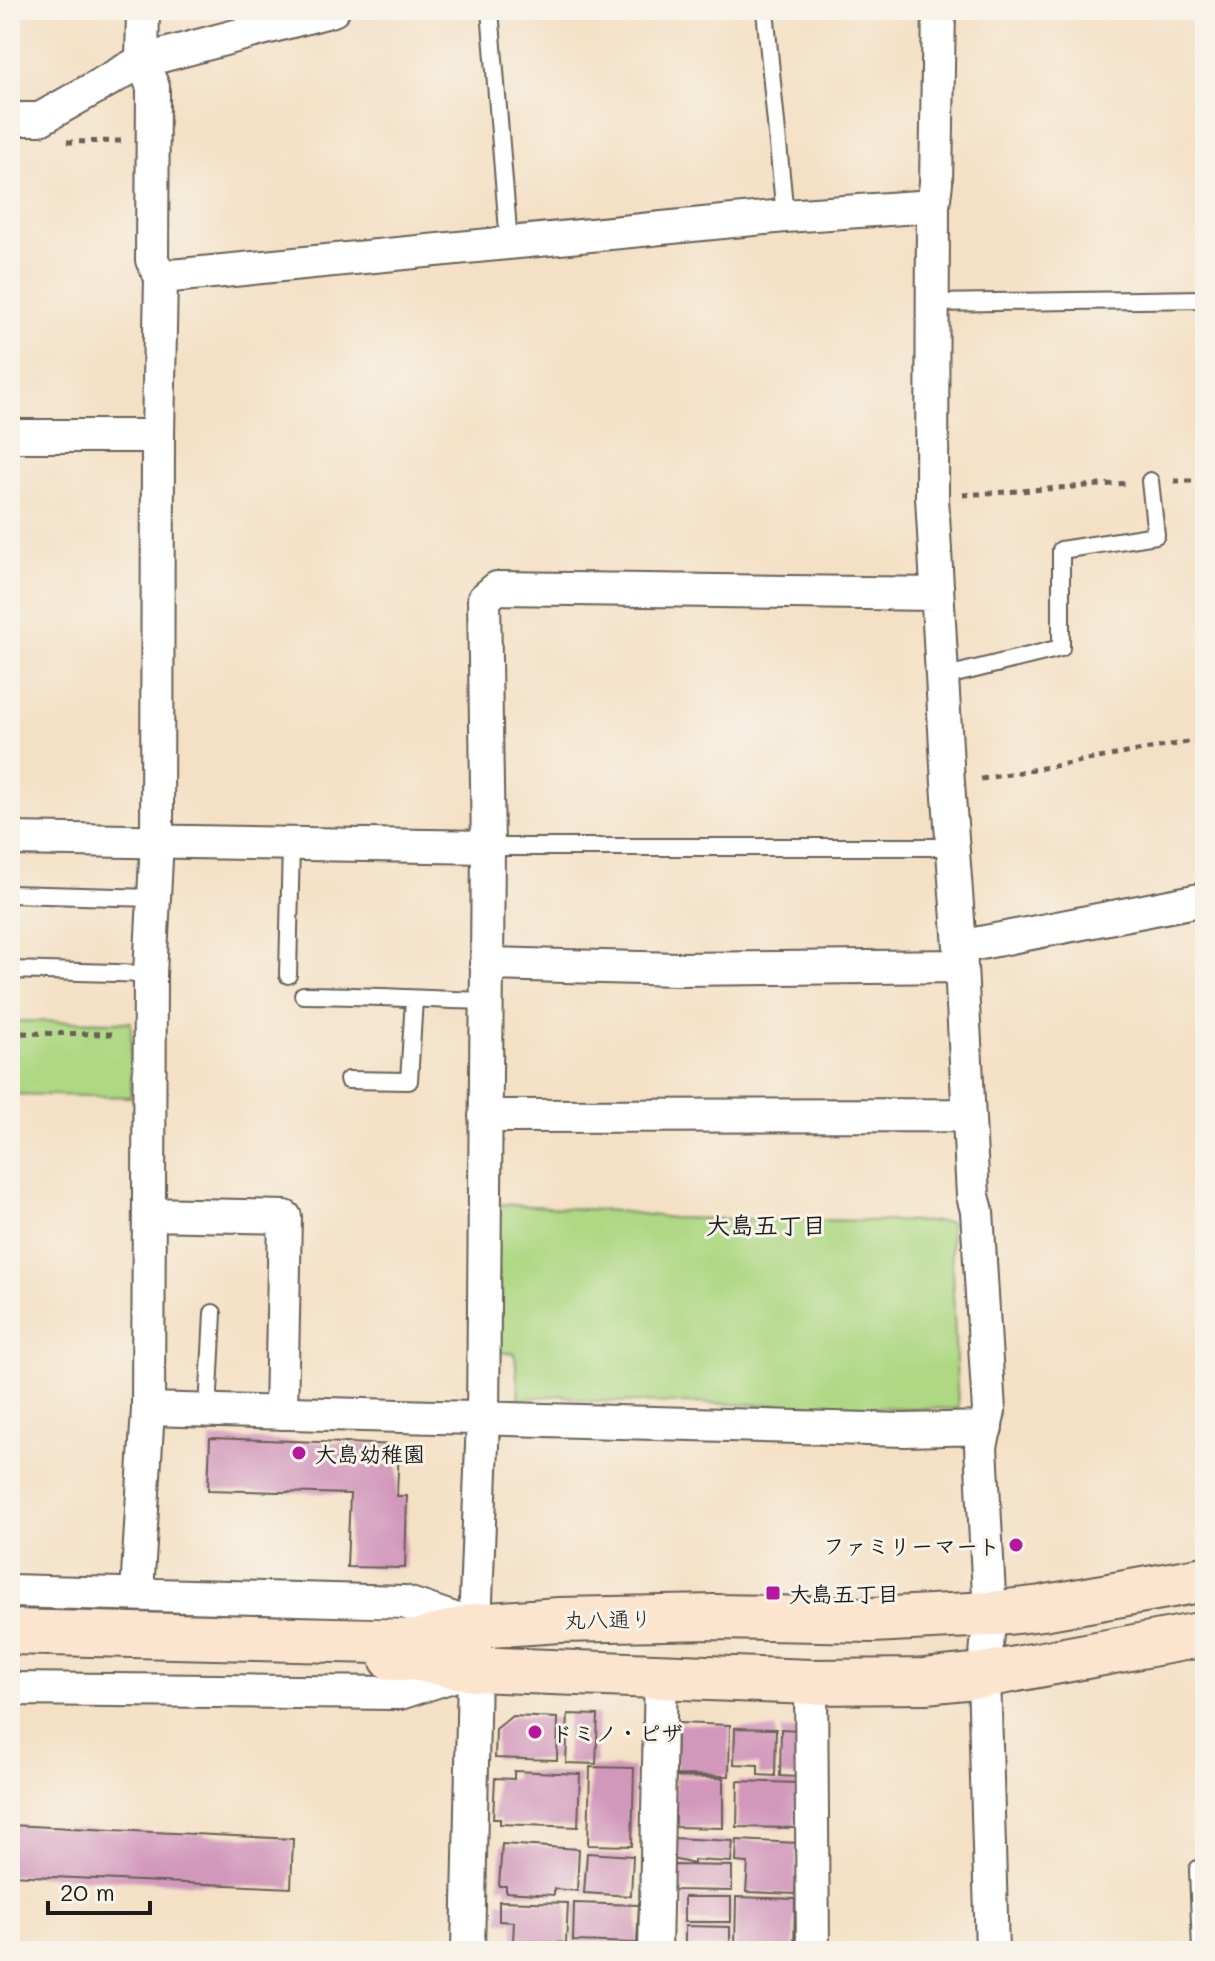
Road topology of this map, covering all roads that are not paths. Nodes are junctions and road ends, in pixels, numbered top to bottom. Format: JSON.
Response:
{"nodes":[{"id":1,"x":143,"y":10,"type":"edge"},
{"id":2,"x":333,"y":10,"type":"edge"},
{"id":3,"x":490,"y":10,"type":"edge"},
{"id":4,"x":765,"y":10,"type":"edge"},
{"id":5,"x":939,"y":10,"type":"edge"},
{"id":6,"x":142,"y":61,"type":"junction"},
{"id":7,"x":10,"y":119,"type":"edge"},
{"id":8,"x":933,"y":206,"type":"junction"},
{"id":9,"x":785,"y":216,"type":"junction"},
{"id":10,"x":509,"y":243,"type":"junction"},
{"id":11,"x":161,"y":277,"type":"junction"},
{"id":12,"x":1205,"y":299,"type":"edge"},
{"id":13,"x":933,"y":303,"type":"junction"},
{"id":14,"x":10,"y":436,"type":"edge"},
{"id":15,"x":158,"y":436,"type":"junction"},
{"id":16,"x":1150,"y":481,"type":"road end"},
{"id":17,"x":936,"y":594,"type":"junction"},
{"id":18,"x":943,"y":677,"type":"junction"},
{"id":19,"x":10,"y":839,"type":"edge"},
{"id":20,"x":157,"y":840,"type":"junction"},
{"id":21,"x":291,"y":843,"type":"junction"},
{"id":22,"x":488,"y":847,"type":"junction"},
{"id":23,"x":953,"y":847,"type":"junction"},
{"id":24,"x":10,"y":894,"type":"edge"},
{"id":25,"x":153,"y":898,"type":"junction"},
{"id":26,"x":1205,"y":899,"type":"edge"},
{"id":27,"x":961,"y":957,"type":"junction"},
{"id":28,"x":486,"y":964,"type":"junction"},
{"id":29,"x":10,"y":970,"type":"edge"},
{"id":30,"x":150,"y":974,"type":"junction"},
{"id":31,"x":288,"y":975,"type":"dead end"},
{"id":32,"x":303,"y":995,"type":"dead end"},
{"id":33,"x":414,"y":999,"type":"junction"},
{"id":34,"x":486,"y":1001,"type":"junction"},
{"id":35,"x":348,"y":1080,"type":"dead end"},
{"id":36,"x":969,"y":1115,"type":"junction"},
{"id":37,"x":485,"y":1116,"type":"junction"},
{"id":38,"x":149,"y":1214,"type":"junction"},
{"id":39,"x":213,"y":1313,"type":"dead end"},
{"id":40,"x":148,"y":1409,"type":"junction"},
{"id":41,"x":208,"y":1411,"type":"junction"},
{"id":42,"x":281,"y":1413,"type":"junction"},
{"id":43,"x":483,"y":1419,"type":"junction"},
{"id":44,"x":986,"y":1428,"type":"junction"},
{"id":45,"x":1205,"y":1579,"type":"edge"},
{"id":46,"x":10,"y":1591,"type":"edge"},
{"id":47,"x":137,"y":1593,"type":"junction"},
{"id":48,"x":990,"y":1614,"type":"junction"},
{"id":49,"x":475,"y":1626,"type":"junction"},
{"id":50,"x":10,"y":1632,"type":"edge"},
{"id":51,"x":1205,"y":1634,"type":"edge"},
{"id":52,"x":415,"y":1650,"type":"junction"},
{"id":53,"x":10,"y":1655,"type":"edge"},
{"id":54,"x":474,"y":1669,"type":"junction"},
{"id":55,"x":661,"y":1675,"type":"junction"},
{"id":56,"x":984,"y":1675,"type":"junction"},
{"id":57,"x":811,"y":1682,"type":"junction"},
{"id":58,"x":10,"y":1689,"type":"edge"},
{"id":59,"x":1198,"y":1869,"type":"dead end"},
{"id":60,"x":468,"y":1951,"type":"edge"},
{"id":61,"x":655,"y":1951,"type":"edge"},
{"id":62,"x":813,"y":1951,"type":"edge"},
{"id":63,"x":992,"y":1951,"type":"edge"},
{"id":64,"x":1201,"y":1951,"type":"edge"}],
"edges":[{"from":1,"to":6,"type":"street"},
{"from":2,"to":6,"type":"street"},
{"from":3,"to":10,"type":"lane"},
{"from":4,"to":9,"type":"lane"},
{"from":5,"to":8,"type":"street"},
{"from":6,"to":7,"type":"street"},
{"from":6,"to":11,"type":"street"},
{"from":8,"to":9,"type":"street"},
{"from":8,"to":13,"type":"street"},
{"from":9,"to":10,"type":"street"},
{"from":10,"to":11,"type":"street"},
{"from":11,"to":15,"type":"street"},
{"from":12,"to":13,"type":"lane"},
{"from":13,"to":17,"type":"street"},
{"from":14,"to":15,"type":"street"},
{"from":15,"to":20,"type":"street"},
{"from":16,"to":18,"type":"lane"},
{"from":17,"to":18,"type":"street"},
{"from":17,"to":22,"type":"street"},
{"from":18,"to":23,"type":"street"},
{"from":19,"to":20,"type":"street"},
{"from":20,"to":21,"type":"street"},
{"from":20,"to":25,"type":"street"},
{"from":21,"to":22,"type":"street"},
{"from":21,"to":31,"type":"lane"},
{"from":22,"to":23,"type":"lane"},
{"from":22,"to":28,"type":"street"},
{"from":23,"to":27,"type":"street"},
{"from":24,"to":25,"type":"lane"},
{"from":25,"to":30,"type":"street"},
{"from":26,"to":27,"type":"street"},
{"from":27,"to":28,"type":"street"},
{"from":27,"to":36,"type":"street"},
{"from":28,"to":34,"type":"street"},
{"from":29,"to":30,"type":"lane"},
{"from":30,"to":38,"type":"street"},
{"from":32,"to":33,"type":"lane"},
{"from":33,"to":34,"type":"lane"},
{"from":33,"to":35,"type":"lane"},
{"from":34,"to":37,"type":"street"},
{"from":36,"to":37,"type":"street"},
{"from":36,"to":44,"type":"street"},
{"from":37,"to":43,"type":"street"},
{"from":38,"to":40,"type":"street"},
{"from":38,"to":42,"type":"street"},
{"from":39,"to":41,"type":"lane"},
{"from":40,"to":41,"type":"street"},
{"from":40,"to":47,"type":"street"},
{"from":41,"to":42,"type":"street"},
{"from":42,"to":43,"type":"street"},
{"from":43,"to":44,"type":"street"},
{"from":43,"to":49,"type":"street"},
{"from":44,"to":48,"type":"street"},
{"from":45,"to":48,"type":"main road","name":"丸八通り"},
{"from":46,"to":47,"type":"street"},
{"from":47,"to":49,"type":"street"},
{"from":48,"to":49,"type":"main road","name":"丸八通り"},
{"from":48,"to":56,"type":"street"},
{"from":49,"to":52,"type":"main road","name":"丸八通り"},
{"from":49,"to":54,"type":"street"},
{"from":50,"to":52,"type":"main road","name":"丸八通り"},
{"from":51,"to":56,"type":"main road","name":"丸八通り"},
{"from":52,"to":53,"type":"main road","name":"丸八通り"},
{"from":52,"to":54,"type":"main road","name":"丸八通り"},
{"from":54,"to":55,"type":"main road","name":"丸八通り"},
{"from":54,"to":58,"type":"street"},
{"from":54,"to":60,"type":"street"},
{"from":55,"to":57,"type":"main road","name":"丸八通り"},
{"from":55,"to":61,"type":"street"},
{"from":56,"to":57,"type":"main road","name":"丸八通り"},
{"from":56,"to":63,"type":"street"},
{"from":57,"to":62,"type":"street"},
{"from":59,"to":64,"type":"lane"}]}
